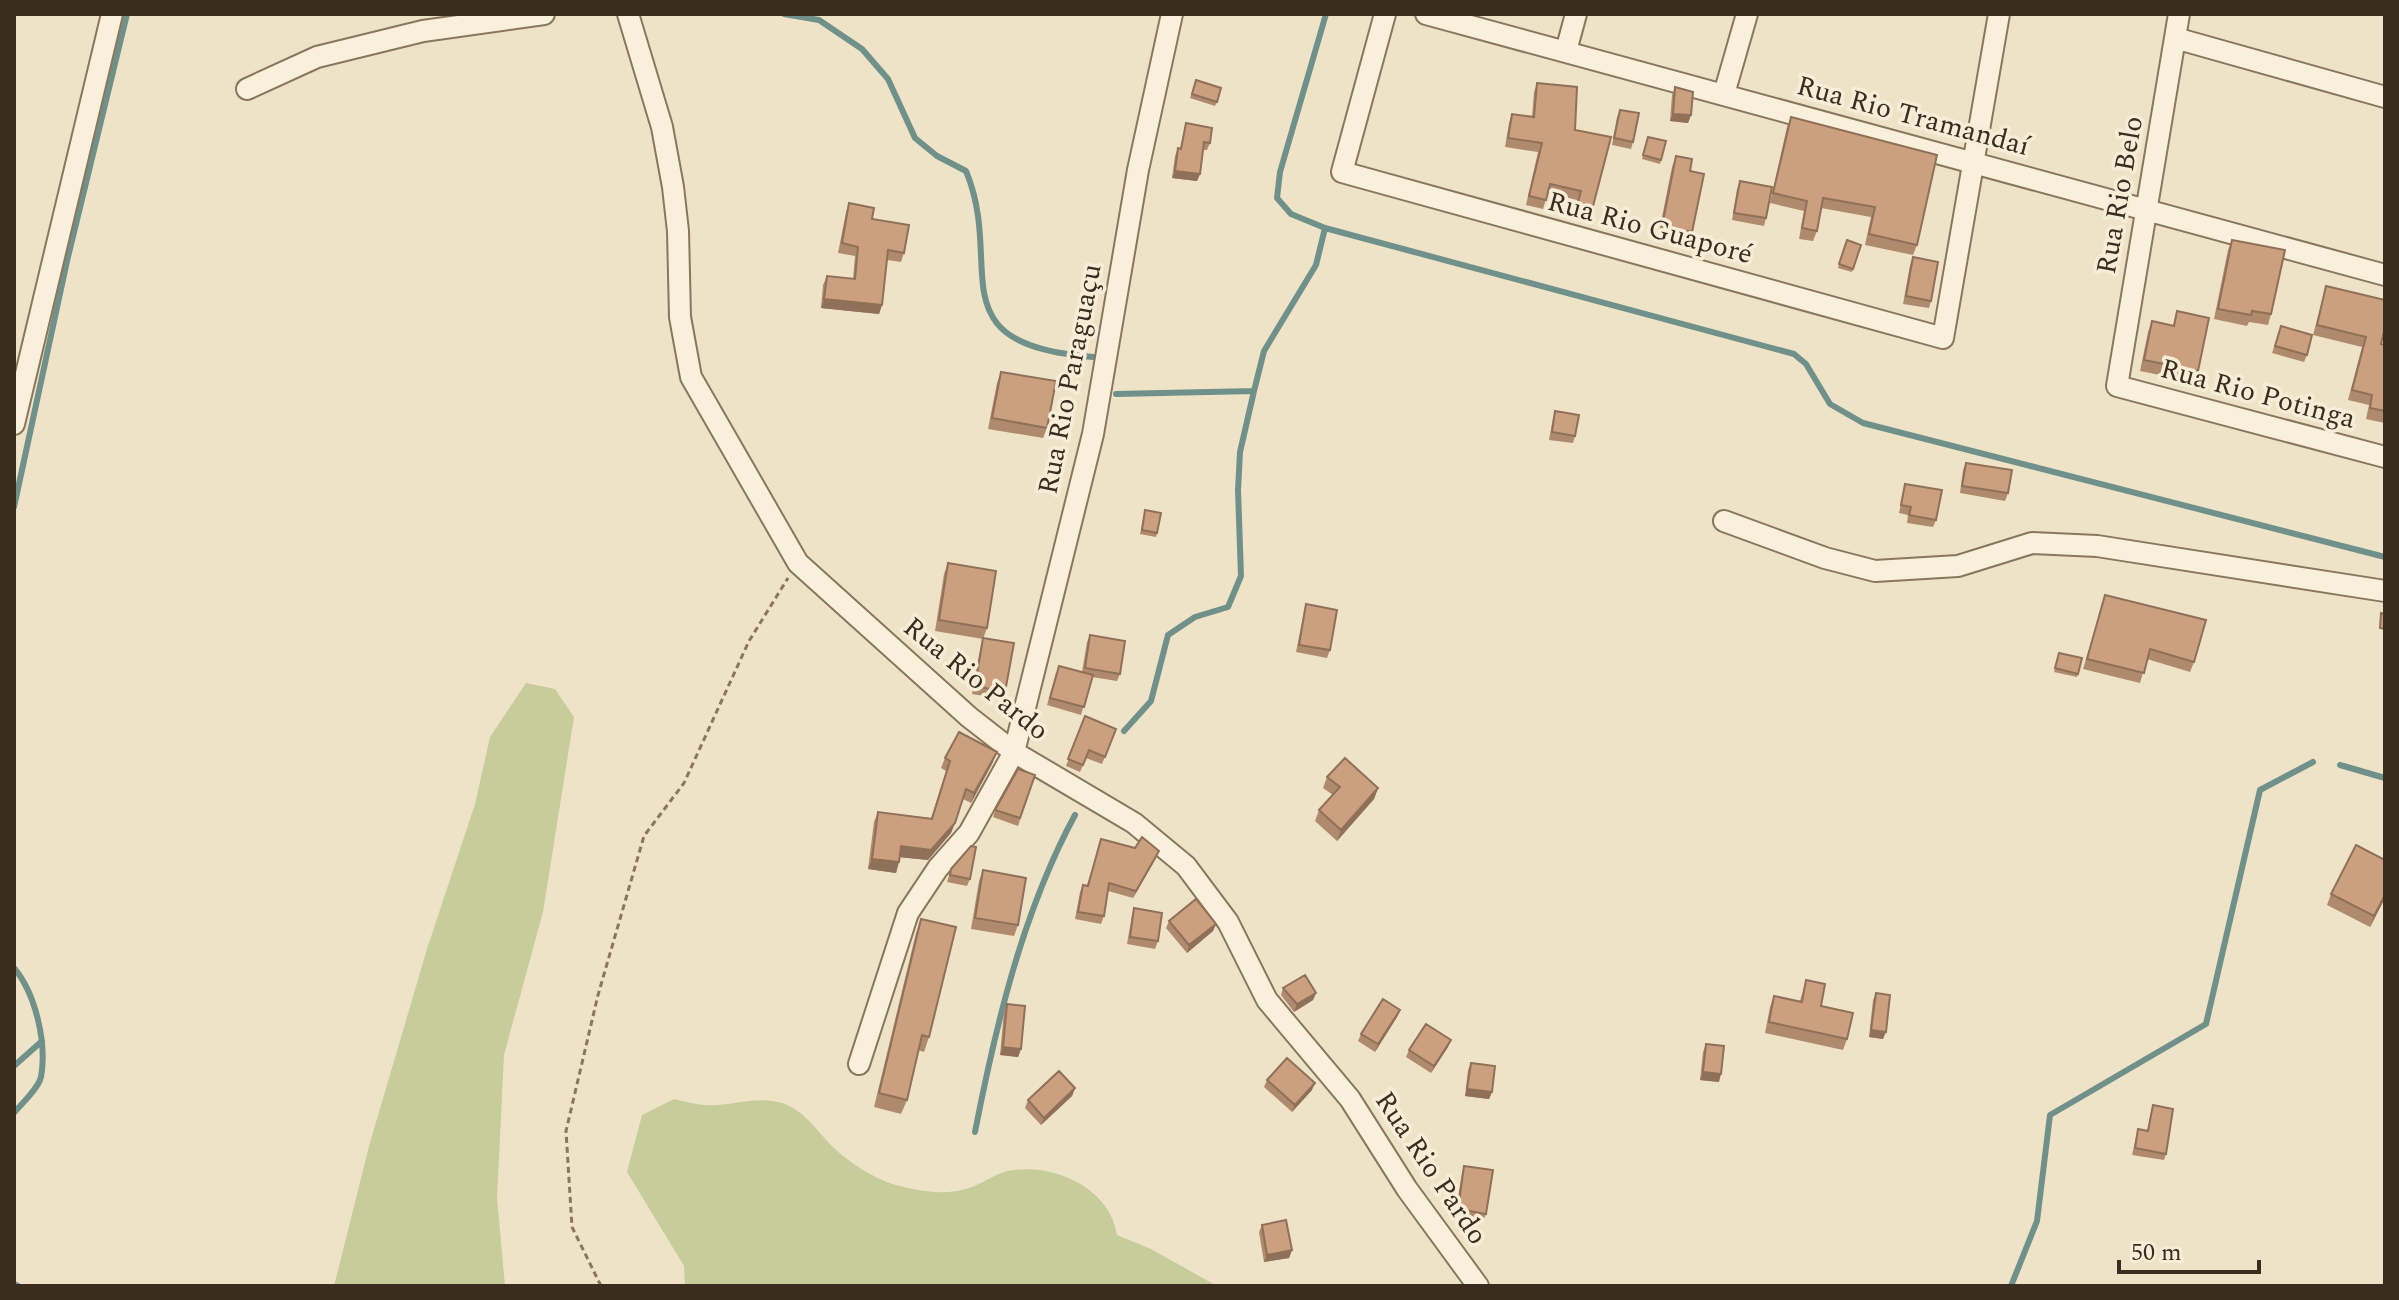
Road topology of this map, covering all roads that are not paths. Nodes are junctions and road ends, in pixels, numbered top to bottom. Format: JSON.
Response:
{"nodes":[{"id":1,"x":112,"y":14,"type":"edge"},
{"id":2,"x":544,"y":14,"type":"edge"},
{"id":3,"x":628,"y":14,"type":"edge"},
{"id":4,"x":1172,"y":14,"type":"edge"},
{"id":5,"x":1385,"y":14,"type":"edge"},
{"id":6,"x":1426,"y":14,"type":"edge"},
{"id":7,"x":1576,"y":14,"type":"edge"},
{"id":8,"x":1747,"y":14,"type":"edge"},
{"id":9,"x":1999,"y":14,"type":"edge"},
{"id":10,"x":2179,"y":14,"type":"edge"},
{"id":11,"x":2175,"y":38,"type":"junction"},
{"id":12,"x":1566,"y":51,"type":"junction"},
{"id":13,"x":247,"y":89,"type":"dead end"},
{"id":14,"x":1724,"y":94,"type":"junction"},
{"id":15,"x":2385,"y":97,"type":"edge"},
{"id":16,"x":1974,"y":161,"type":"junction"},
{"id":17,"x":2146,"y":210,"type":"junction"},
{"id":18,"x":2385,"y":275,"type":"edge"},
{"id":19,"x":2117,"y":386,"type":"joint"},
{"id":20,"x":14,"y":424,"type":"edge"},
{"id":21,"x":2385,"y":457,"type":"edge"},
{"id":22,"x":1724,"y":521,"type":"dead end"},
{"id":23,"x":2385,"y":591,"type":"edge"},
{"id":24,"x":1014,"y":752,"type":"junction"},
{"id":25,"x":859,"y":1064,"type":"dead end"},
{"id":26,"x":1478,"y":1286,"type":"edge"}],
"edges":[{"from":1,"to":20,"type":"street"},
{"from":2,"to":13,"type":"street"},
{"from":3,"to":24,"type":"street","name":"Rua Rio Pardo"},
{"from":4,"to":24,"type":"street","name":"Rua Rio Paraguaçu"},
{"from":5,"to":16,"type":"street","name":"Rua Rio Guaporé"},
{"from":6,"to":12,"type":"street","name":"Rua Rio Tramandaí"},
{"from":7,"to":12,"type":"street"},
{"from":8,"to":14,"type":"street"},
{"from":9,"to":16,"type":"street"},
{"from":10,"to":11,"type":"street","name":"Rua Rio Belo"},
{"from":11,"to":15,"type":"street"},
{"from":11,"to":17,"type":"street","name":"Rua Rio Belo"},
{"from":12,"to":14,"type":"street","name":"Rua Rio Tramandaí"},
{"from":14,"to":16,"type":"street","name":"Rua Rio Tramandaí"},
{"from":16,"to":17,"type":"street","name":"Rua Rio Tramandaí"},
{"from":17,"to":18,"type":"street","name":"Rua Rio Tramandaí"},
{"from":17,"to":19,"type":"street","name":"Rua Rio Belo"},
{"from":19,"to":21,"type":"street","name":"Rua Rio Potinga"},
{"from":22,"to":23,"type":"street"},
{"from":24,"to":25,"type":"street","name":"Rua Rio Paraguaçu"},
{"from":24,"to":26,"type":"street","name":"Rua Rio Pardo"}]}
